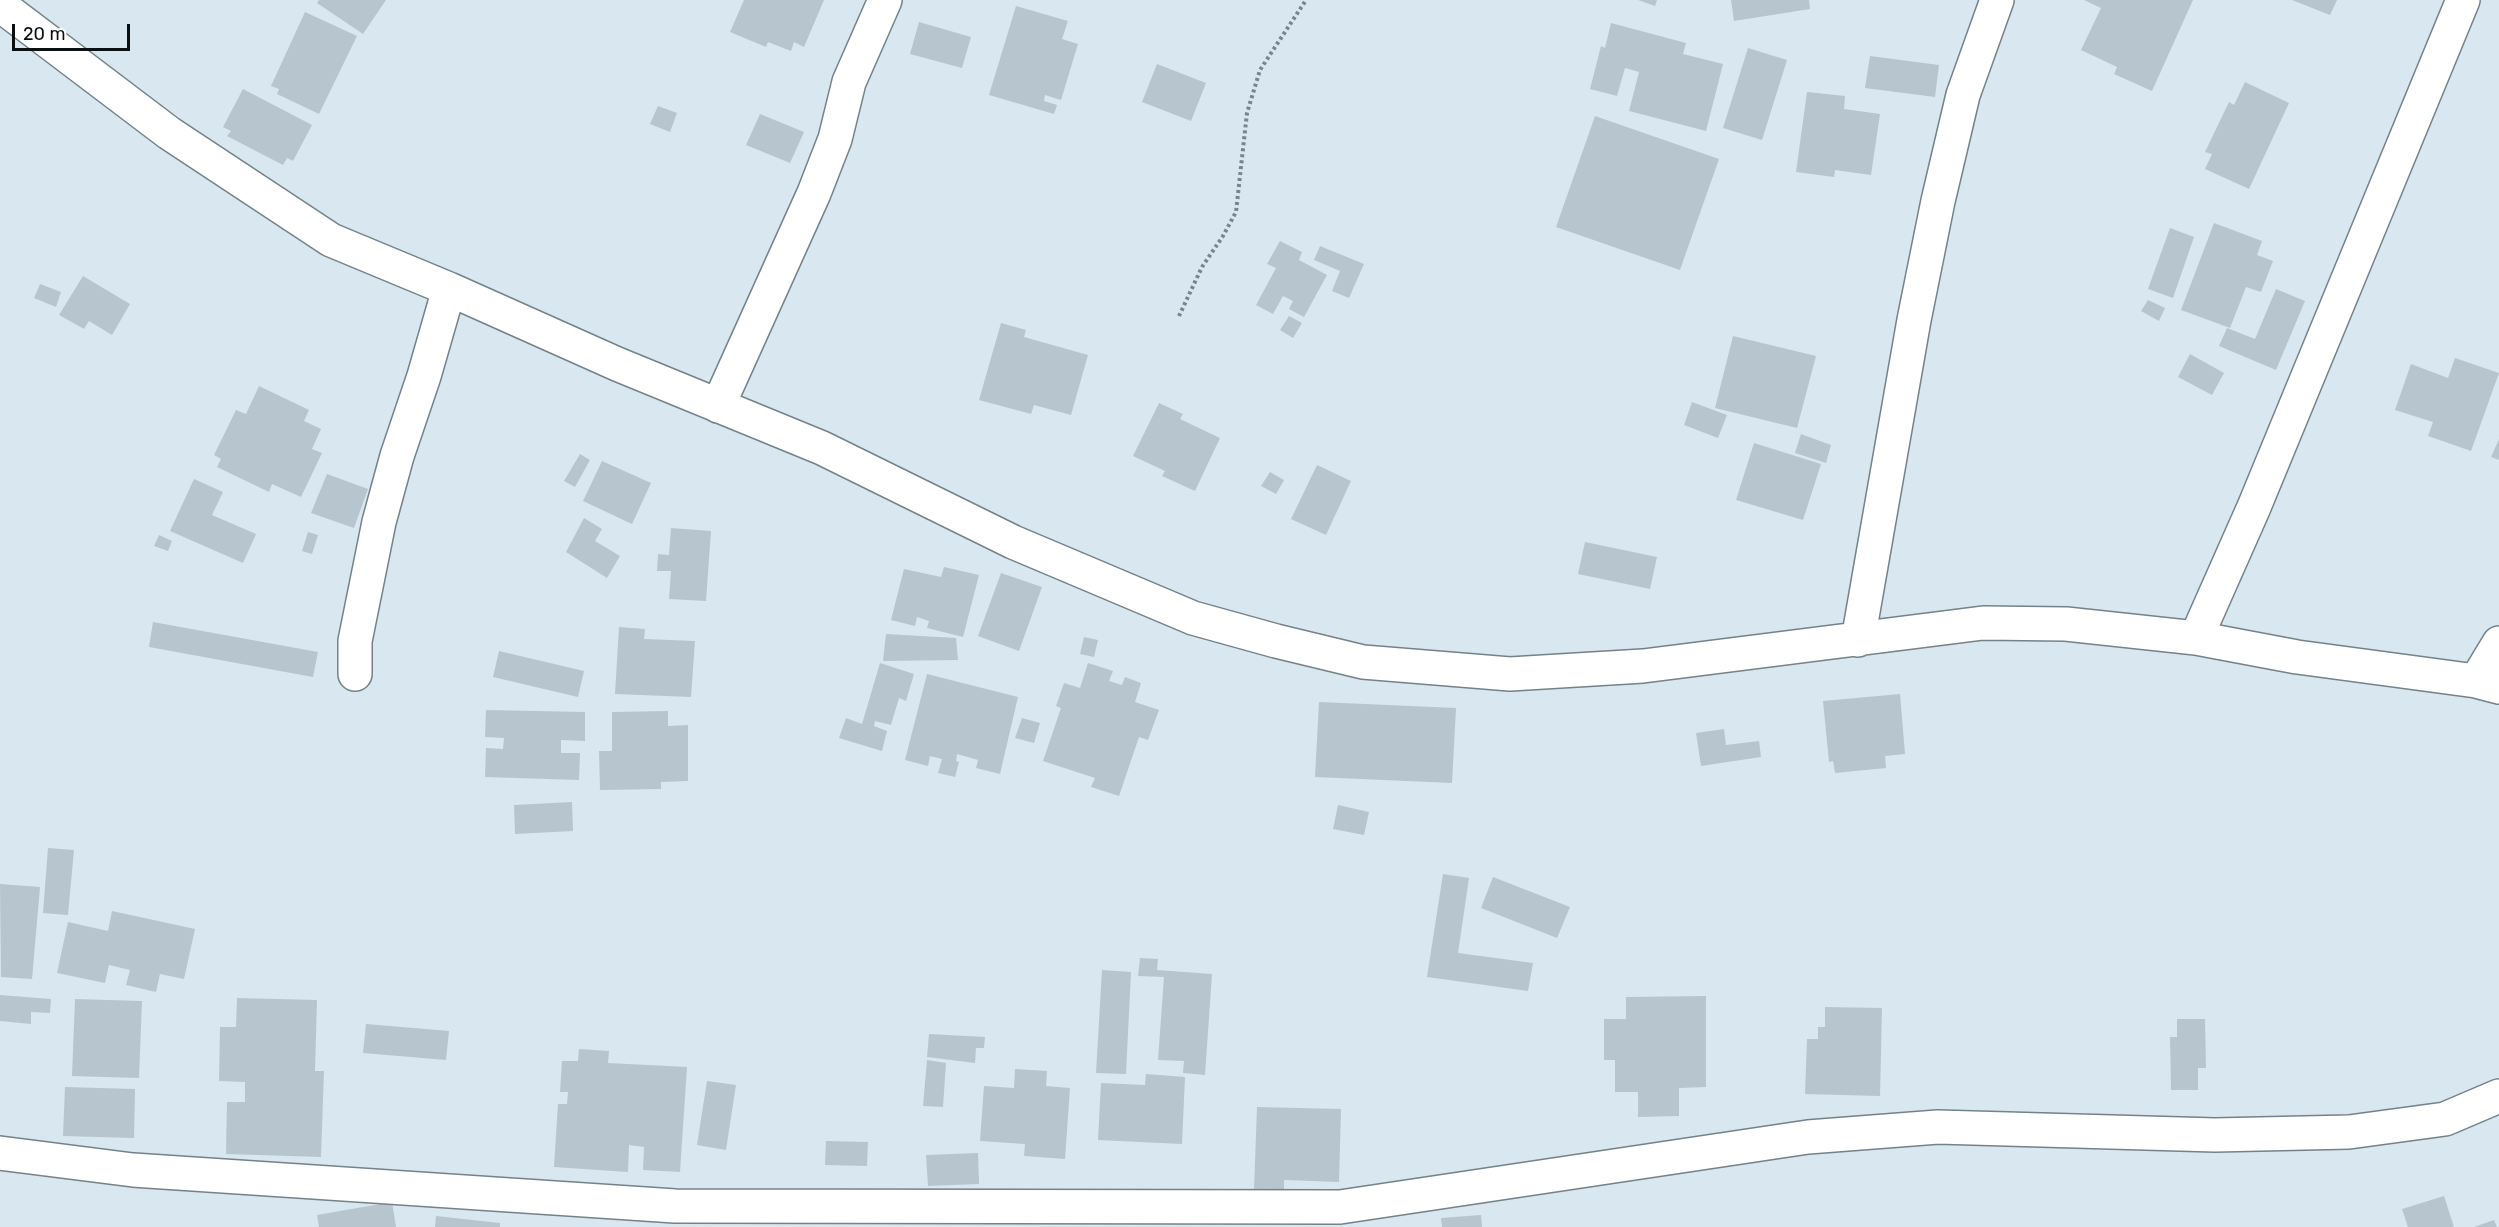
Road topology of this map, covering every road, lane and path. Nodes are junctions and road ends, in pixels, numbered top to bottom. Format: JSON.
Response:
{"nodes":[{"id":1,"x":885,"y":0,"type":"edge"},
{"id":2,"x":1306,"y":0,"type":"edge"},
{"id":3,"x":1997,"y":0,"type":"edge"},
{"id":4,"x":2463,"y":0,"type":"edge"},
{"id":5,"x":0,"y":5,"type":"edge"},
{"id":6,"x":449,"y":289,"type":"junction"},
{"id":7,"x":1179,"y":316,"type":"dead end"},
{"id":8,"x":718,"y":406,"type":"junction"},
{"id":9,"x":2196,"y":638,"type":"junction"},
{"id":10,"x":1858,"y":640,"type":"junction"},
{"id":11,"x":2499,"y":643,"type":"edge"},
{"id":12,"x":355,"y":675,"type":"dead end"},
{"id":13,"x":2488,"y":684,"type":"edge"},
{"id":14,"x":2499,"y":1096,"type":"edge"},
{"id":15,"x":0,"y":1153,"type":"edge"},
{"id":16,"x":1215,"y":1217,"type":"edge"}],
"edges":[{"from":1,"to":8,"type":"street"},
{"from":2,"to":7,"type":"path"},
{"from":3,"to":10,"type":"street"},
{"from":4,"to":9,"type":"street"},
{"from":5,"to":6,"type":"street"},
{"from":6,"to":8,"type":"street"},
{"from":6,"to":12,"type":"street"},
{"from":8,"to":10,"type":"street"},
{"from":9,"to":10,"type":"street"},
{"from":9,"to":13,"type":"street"},
{"from":11,"to":13,"type":"street"},
{"from":14,"to":16,"type":"street"},
{"from":15,"to":16,"type":"street"}]}
